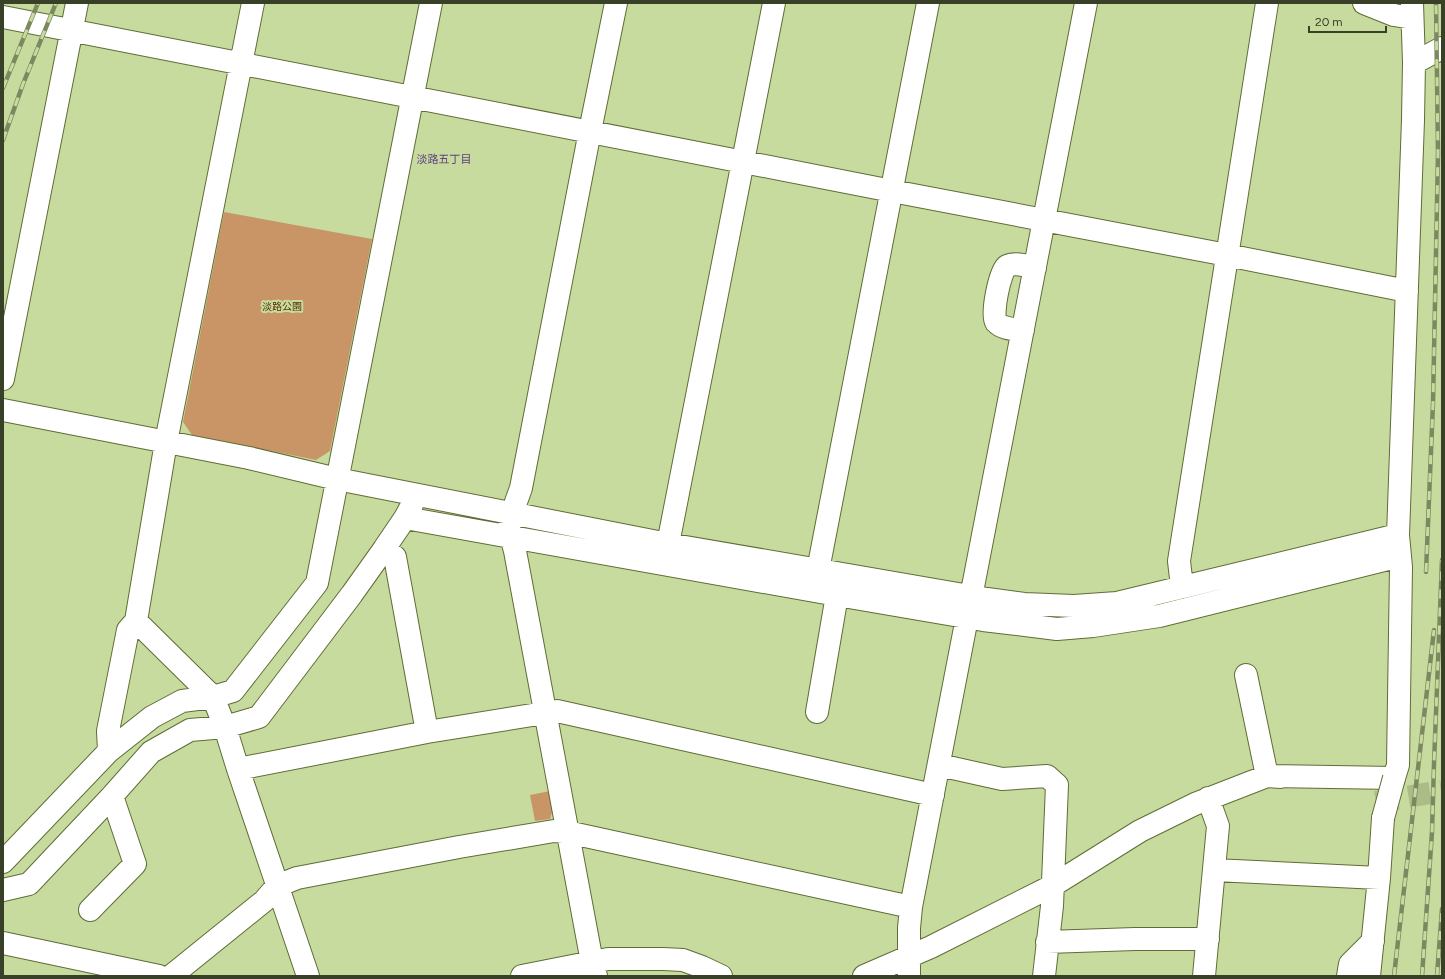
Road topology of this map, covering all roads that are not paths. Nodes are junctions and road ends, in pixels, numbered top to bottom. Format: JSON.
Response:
{"nodes":[{"id":1,"x":77,"y":3,"type":"edge"},
{"id":2,"x":254,"y":3,"type":"edge"},
{"id":3,"x":431,"y":3,"type":"edge"},
{"id":4,"x":616,"y":3,"type":"edge"},
{"id":5,"x":774,"y":3,"type":"edge"},
{"id":6,"x":928,"y":3,"type":"edge"},
{"id":7,"x":1086,"y":3,"type":"edge"},
{"id":8,"x":1267,"y":3,"type":"edge"},
{"id":9,"x":1364,"y":3,"type":"edge"},
{"id":10,"x":1412,"y":10,"type":"edge"},
{"id":11,"x":3,"y":17,"type":"edge"},
{"id":12,"x":72,"y":30,"type":"junction"},
{"id":13,"x":1442,"y":48,"type":"edge"},
{"id":14,"x":1414,"y":63,"type":"junction"},
{"id":15,"x":242,"y":64,"type":"junction"},
{"id":16,"x":413,"y":97,"type":"junction"},
{"id":17,"x":590,"y":131,"type":"junction"},
{"id":18,"x":742,"y":161,"type":"junction"},
{"id":19,"x":892,"y":191,"type":"junction"},
{"id":20,"x":1044,"y":220,"type":"junction"},
{"id":21,"x":1227,"y":254,"type":"junction"},
{"id":22,"x":1035,"y":268,"type":"junction"},
{"id":23,"x":1407,"y":291,"type":"junction"},
{"id":24,"x":1023,"y":330,"type":"junction"},
{"id":25,"x":3,"y":379,"type":"edge"},
{"id":26,"x":3,"y":410,"type":"edge"},
{"id":27,"x":166,"y":442,"type":"junction"},
{"id":28,"x":337,"y":479,"type":"junction"},
{"id":29,"x":417,"y":495,"type":"junction"},
{"id":30,"x":512,"y":513,"type":"junction"},
{"id":31,"x":405,"y":518,"type":"junction"},
{"id":32,"x":512,"y":538,"type":"junction"},
{"id":33,"x":668,"y":544,"type":"junction"},
{"id":34,"x":1399,"y":545,"type":"junction"},
{"id":35,"x":384,"y":549,"type":"junction"},
{"id":36,"x":818,"y":570,"type":"junction"},
{"id":37,"x":1182,"y":587,"type":"junction"},
{"id":38,"x":837,"y":595,"type":"junction"},
{"id":39,"x":971,"y":596,"type":"junction"},
{"id":40,"x":967,"y":617,"type":"junction"},
{"id":41,"x":136,"y":621,"type":"junction"},
{"id":42,"x":1246,"y":675,"type":"dead end"},
{"id":43,"x":213,"y":697,"type":"junction"},
{"id":44,"x":545,"y":712,"type":"junction"},
{"id":45,"x":817,"y":712,"type":"dead end"},
{"id":46,"x":225,"y":727,"type":"junction"},
{"id":47,"x":428,"y":732,"type":"junction"},
{"id":48,"x":109,"y":751,"type":"junction"},
{"id":49,"x":939,"y":765,"type":"junction"},
{"id":50,"x":238,"y":769,"type":"junction"},
{"id":51,"x":1267,"y":776,"type":"junction"},
{"id":52,"x":1392,"y":777,"type":"junction"},
{"id":53,"x":933,"y":795,"type":"junction"},
{"id":54,"x":112,"y":796,"type":"junction"},
{"id":55,"x":1208,"y":798,"type":"junction"},
{"id":56,"x":567,"y":832,"type":"junction"},
{"id":57,"x":3,"y":862,"type":"edge"},
{"id":58,"x":1214,"y":870,"type":"junction"},
{"id":59,"x":1379,"y":878,"type":"junction"},
{"id":60,"x":277,"y":886,"type":"junction"},
{"id":61,"x":1052,"y":886,"type":"junction"},
{"id":62,"x":3,"y":890,"type":"edge"},
{"id":63,"x":911,"y":907,"type":"junction"},
{"id":64,"x":90,"y":910,"type":"dead end"},
{"id":65,"x":1208,"y":939,"type":"junction"},
{"id":66,"x":1373,"y":941,"type":"junction"},
{"id":67,"x":1047,"y":942,"type":"junction"},
{"id":68,"x":3,"y":943,"type":"edge"},
{"id":69,"x":909,"y":966,"type":"edge"},
{"id":70,"x":594,"y":969,"type":"edge"},
{"id":71,"x":159,"y":976,"type":"edge"},
{"id":72,"x":171,"y":976,"type":"edge"},
{"id":73,"x":308,"y":976,"type":"edge"},
{"id":74,"x":522,"y":976,"type":"edge"},
{"id":75,"x":721,"y":976,"type":"edge"},
{"id":76,"x":864,"y":976,"type":"edge"},
{"id":77,"x":1044,"y":976,"type":"edge"},
{"id":78,"x":1204,"y":976,"type":"edge"},
{"id":79,"x":1348,"y":976,"type":"edge"},
{"id":80,"x":1369,"y":976,"type":"edge"}],
"edges":[{"from":1,"to":12,"type":"street"},
{"from":2,"to":15,"type":"street"},
{"from":3,"to":16,"type":"street"},
{"from":4,"to":17,"type":"street"},
{"from":5,"to":18,"type":"street"},
{"from":6,"to":19,"type":"street"},
{"from":7,"to":20,"type":"street"},
{"from":8,"to":21,"type":"street"},
{"from":9,"to":10,"type":"street"},
{"from":10,"to":14,"type":"street"},
{"from":11,"to":12,"type":"street"},
{"from":12,"to":15,"type":"street"},
{"from":12,"to":25,"type":"street"},
{"from":13,"to":14,"type":"street"},
{"from":14,"to":23,"type":"street"},
{"from":15,"to":16,"type":"street"},
{"from":15,"to":27,"type":"street"},
{"from":16,"to":17,"type":"street"},
{"from":16,"to":28,"type":"street"},
{"from":17,"to":18,"type":"street"},
{"from":17,"to":30,"type":"street"},
{"from":18,"to":19,"type":"street"},
{"from":18,"to":33,"type":"street"},
{"from":19,"to":20,"type":"street"},
{"from":19,"to":36,"type":"street"},
{"from":20,"to":21,"type":"street"},
{"from":20,"to":22,"type":"street"},
{"from":21,"to":23,"type":"street"},
{"from":21,"to":37,"type":"street"},
{"from":22,"to":24,"type":"street"},
{"from":22,"to":24,"type":"street"},
{"from":23,"to":34,"type":"street"},
{"from":24,"to":39,"type":"street"},
{"from":26,"to":27,"type":"street"},
{"from":27,"to":28,"type":"street"},
{"from":27,"to":41,"type":"street"},
{"from":28,"to":29,"type":"street"},
{"from":28,"to":43,"type":"street"},
{"from":29,"to":30,"type":"street"},
{"from":29,"to":31,"type":"street"},
{"from":30,"to":32,"type":"street"},
{"from":30,"to":33,"type":"street"},
{"from":31,"to":32,"type":"street"},
{"from":31,"to":35,"type":"street"},
{"from":32,"to":38,"type":"street"},
{"from":32,"to":44,"type":"street"},
{"from":33,"to":36,"type":"street"},
{"from":34,"to":37,"type":"street"},
{"from":34,"to":40,"type":"street"},
{"from":34,"to":52,"type":"street"},
{"from":35,"to":46,"type":"street"},
{"from":35,"to":47,"type":"street"},
{"from":36,"to":39,"type":"street"},
{"from":37,"to":39,"type":"street"},
{"from":38,"to":40,"type":"street"},
{"from":38,"to":45,"type":"street"},
{"from":39,"to":40,"type":"street"},
{"from":40,"to":49,"type":"street"},
{"from":41,"to":43,"type":"street"},
{"from":41,"to":48,"type":"street"},
{"from":42,"to":51,"type":"street"},
{"from":43,"to":46,"type":"street"},
{"from":43,"to":48,"type":"street"},
{"from":44,"to":47,"type":"street"},
{"from":44,"to":53,"type":"street"},
{"from":44,"to":56,"type":"street"},
{"from":46,"to":50,"type":"street"},
{"from":46,"to":54,"type":"street"},
{"from":47,"to":50,"type":"street"},
{"from":48,"to":57,"type":"street"},
{"from":49,"to":53,"type":"street"},
{"from":49,"to":61,"type":"street"},
{"from":50,"to":60,"type":"street"},
{"from":51,"to":52,"type":"street"},
{"from":51,"to":55,"type":"street"},
{"from":52,"to":59,"type":"street","bridge":true},
{"from":53,"to":63,"type":"street"},
{"from":54,"to":62,"type":"street"},
{"from":54,"to":64,"type":"street"},
{"from":55,"to":58,"type":"street"},
{"from":55,"to":61,"type":"street"},
{"from":56,"to":60,"type":"street"},
{"from":56,"to":63,"type":"street"},
{"from":56,"to":70,"type":"street"},
{"from":58,"to":59,"type":"street"},
{"from":58,"to":65,"type":"street"},
{"from":59,"to":66,"type":"street"},
{"from":60,"to":72,"type":"street"},
{"from":60,"to":73,"type":"street"},
{"from":61,"to":67,"type":"street"},
{"from":61,"to":69,"type":"street"},
{"from":63,"to":69,"type":"street"},
{"from":65,"to":67,"type":"street"},
{"from":65,"to":78,"type":"street"},
{"from":66,"to":79,"type":"street"},
{"from":66,"to":80,"type":"street"},
{"from":67,"to":77,"type":"street"},
{"from":68,"to":71,"type":"street"},
{"from":69,"to":76,"type":"street"},
{"from":70,"to":74,"type":"street"},
{"from":70,"to":75,"type":"street"}]}
